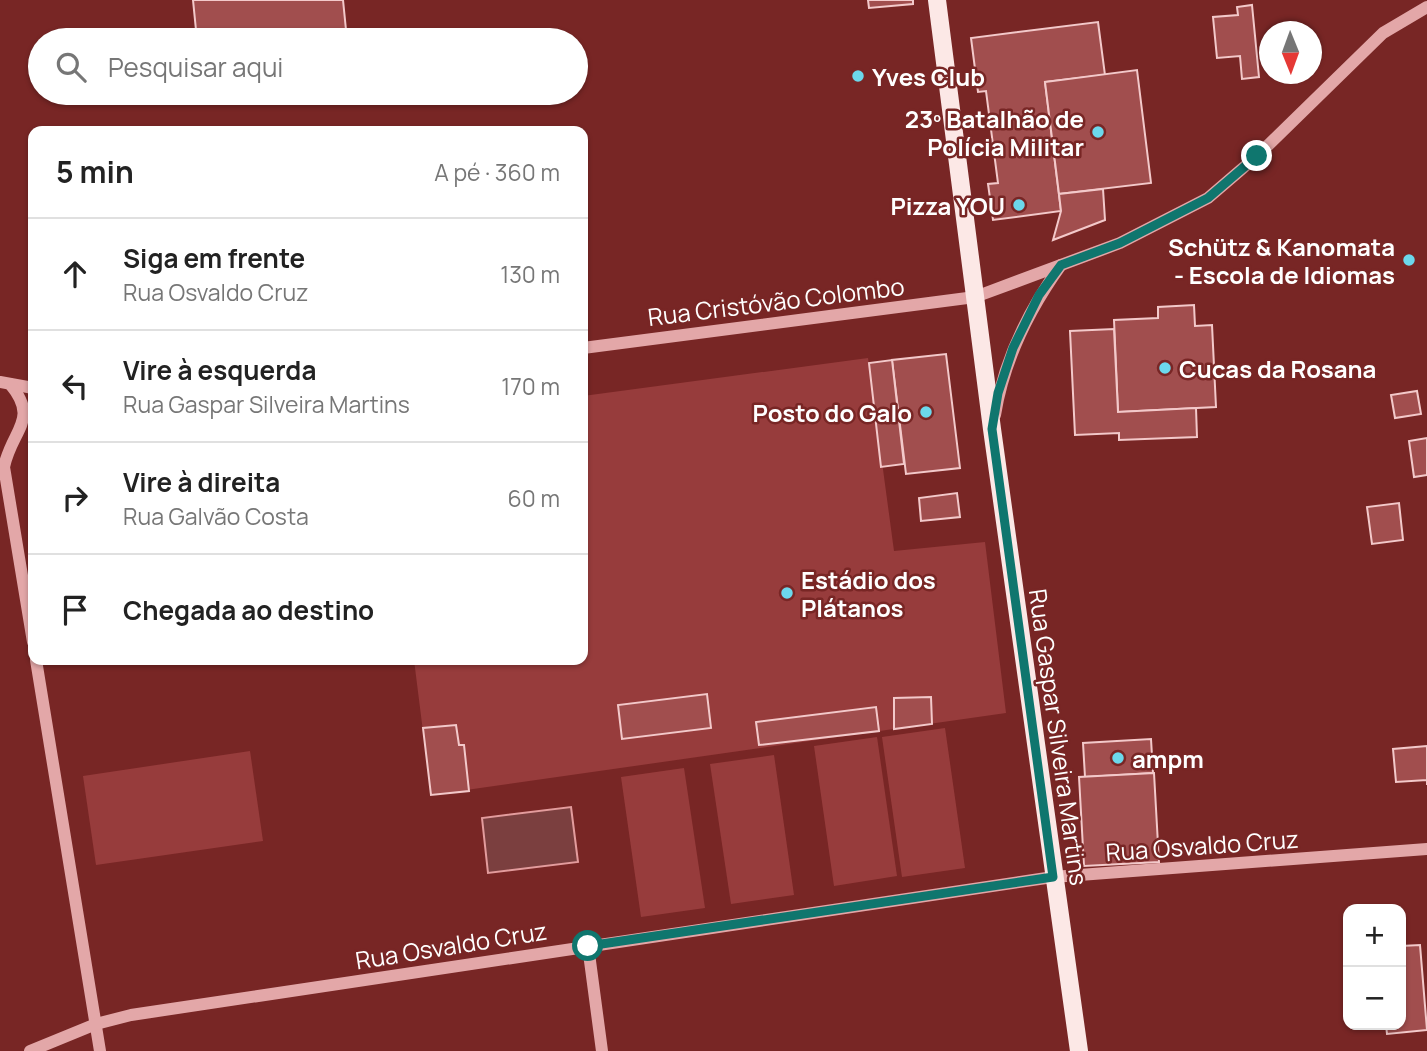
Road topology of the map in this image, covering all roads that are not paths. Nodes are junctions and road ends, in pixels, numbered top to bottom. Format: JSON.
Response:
{"nodes":[{"id":1,"x":937,"y":0,"type":"edge"},
{"id":2,"x":1427,"y":7,"type":"edge"},
{"id":3,"x":1061,"y":265,"type":"junction"},
{"id":4,"x":975,"y":296,"type":"junction"},
{"id":5,"x":588,"y":347,"type":"edge"},
{"id":6,"x":3,"y":384,"type":"edge"},
{"id":7,"x":28,"y":387,"type":"edge"},
{"id":8,"x":28,"y":423,"type":"edge"},
{"id":9,"x":992,"y":429,"type":"junction"},
{"id":10,"x":2,"y":464,"type":"edge"},
{"id":11,"x":28,"y":613,"type":"edge"},
{"id":12,"x":37,"y":665,"type":"edge"},
{"id":13,"x":1427,"y":849,"type":"edge"},
{"id":14,"x":1053,"y":877,"type":"junction"},
{"id":15,"x":588,"y":946,"type":"junction"},
{"id":16,"x":96,"y":1024,"type":"junction"},
{"id":17,"x":30,"y":1051,"type":"edge"},
{"id":18,"x":100,"y":1051,"type":"edge"},
{"id":19,"x":603,"y":1051,"type":"edge"},
{"id":20,"x":1079,"y":1051,"type":"edge"}],
"edges":[{"from":1,"to":4,"type":"main road","name":"Rua Gaspar Silveira Martins"},
{"from":2,"to":3,"type":"street","name":"Rua Cristóvão Colombo"},
{"from":3,"to":4,"type":"street","name":"Rua Cristóvão Colombo"},
{"from":3,"to":9,"type":"street","name":"Rua Gaspar Silveira Martins"},
{"from":4,"to":5,"type":"street","name":"Rua Cristóvão Colombo"},
{"from":4,"to":9,"type":"main road","name":"Rua Gaspar Silveira Martins"},
{"from":6,"to":7,"type":"street"},
{"from":6,"to":8,"type":"street"},
{"from":8,"to":10,"type":"street"},
{"from":9,"to":14,"type":"main road","name":"Rua Gaspar Silveira Martins"},
{"from":10,"to":11,"type":"street"},
{"from":12,"to":16,"type":"street"},
{"from":13,"to":14,"type":"street","name":"Rua Osvaldo Cruz"},
{"from":14,"to":15,"type":"street","name":"Rua Osvaldo Cruz"},
{"from":14,"to":20,"type":"main road","name":"Rua Gaspar Silveira Martins"},
{"from":15,"to":16,"type":"street","name":"Rua Osvaldo Cruz"},
{"from":15,"to":19,"type":"street"},
{"from":16,"to":17,"type":"street","name":"Rua Osvaldo Cruz"},
{"from":16,"to":18,"type":"street"}]}
